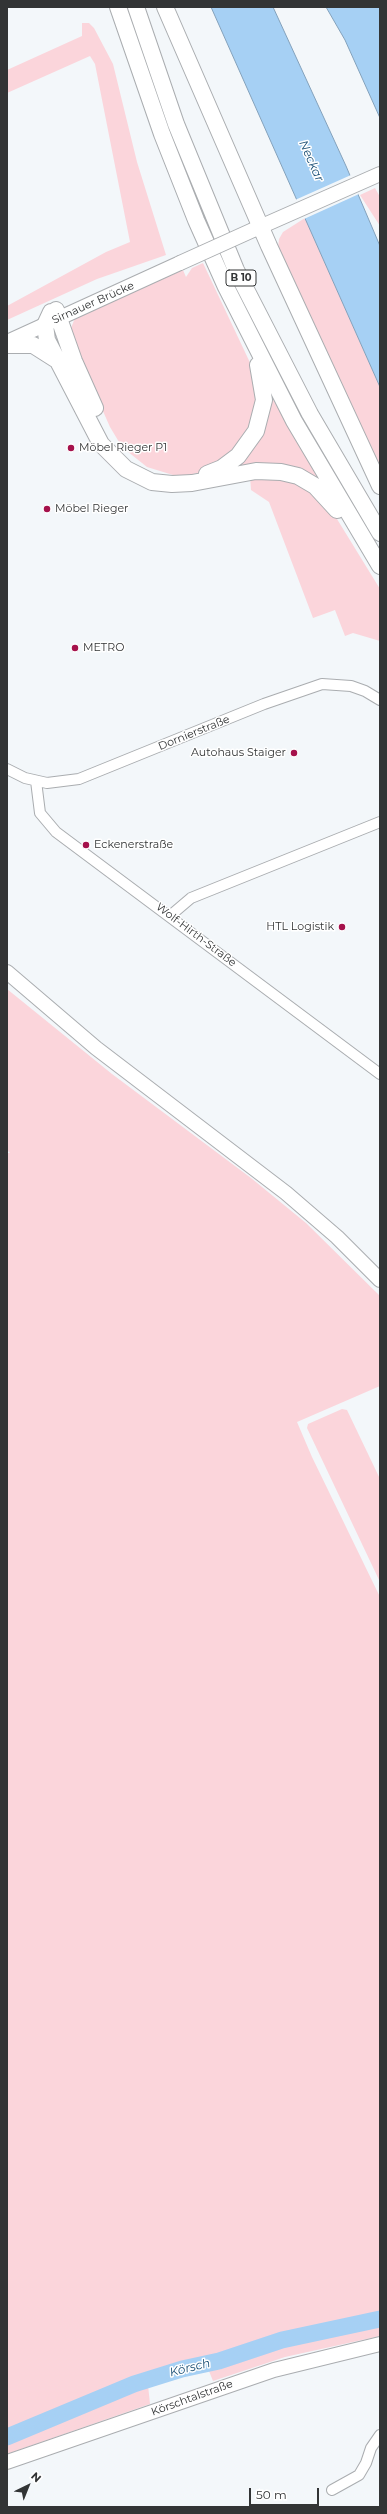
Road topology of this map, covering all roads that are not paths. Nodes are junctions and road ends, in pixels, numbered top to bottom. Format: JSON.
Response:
{"nodes":[{"id":1,"x":118,"y":7,"type":"edge"},
{"id":2,"x":136,"y":7,"type":"edge"},
{"id":3,"x":165,"y":7,"type":"edge"},
{"id":4,"x":380,"y":174,"type":"edge"},
{"id":5,"x":257,"y":228,"type":"junction"},
{"id":6,"x":53,"y":316,"type":"junction"},
{"id":7,"x":7,"y":332,"type":"edge"},
{"id":8,"x":248,"y":333,"type":"junction"},
{"id":9,"x":7,"y":344,"type":"edge"},
{"id":10,"x":60,"y":363,"type":"junction"},
{"id":11,"x":380,"y":486,"type":"edge"},
{"id":12,"x":380,"y":533,"type":"edge"},
{"id":13,"x":364,"y":540,"type":"junction"},
{"id":14,"x":380,"y":566,"type":"edge"},
{"id":15,"x":380,"y":700,"type":"edge"},
{"id":16,"x":7,"y":769,"type":"edge"},
{"id":17,"x":36,"y":781,"type":"junction"},
{"id":18,"x":380,"y":822,"type":"edge"},
{"id":19,"x":171,"y":915,"type":"junction"},
{"id":20,"x":7,"y":972,"type":"edge"},
{"id":21,"x":380,"y":1074,"type":"edge"},
{"id":22,"x":380,"y":1280,"type":"edge"},
{"id":23,"x":380,"y":2344,"type":"edge"},
{"id":24,"x":380,"y":2435,"type":"edge"},
{"id":25,"x":7,"y":2462,"type":"edge"},
{"id":26,"x":332,"y":2490,"type":"dead end"}],
"edges":[{"from":1,"to":8,"type":"highway","number":"B 10"},
{"from":2,"to":12,"type":"highway","number":"B 10"},
{"from":3,"to":5,"type":"highway"},
{"from":4,"to":5,"type":"main road","name":"Sirnauer Brücke"},
{"from":5,"to":6,"type":"main road","name":"Sirnauer Brücke","bridge":true},
{"from":5,"to":11,"type":"highway"},
{"from":6,"to":7,"type":"main road","name":"Sirnauer Brücke"},
{"from":6,"to":8,"type":"highway"},
{"from":6,"to":9,"type":"main road","name":"Sirnauer Brücke"},
{"from":6,"to":10,"type":"highway"},
{"from":8,"to":13,"type":"highway","number":"B 10"},
{"from":9,"to":10,"type":"highway"},
{"from":10,"to":13,"type":"highway"},
{"from":13,"to":14,"type":"highway","number":"B 10"},
{"from":15,"to":17,"type":"street","name":"Dornierstraße"},
{"from":16,"to":17,"type":"street","name":"Dornierstraße"},
{"from":17,"to":19,"type":"street","name":"Wolf-Hirth-Straße"},
{"from":18,"to":19,"type":"street"},
{"from":19,"to":21,"type":"street","name":"Wolf-Hirth-Straße"},
{"from":20,"to":22,"type":"main road"},
{"from":23,"to":25,"type":"main road","name":"Körschtalstraße"},
{"from":24,"to":26,"type":"street"}]}
